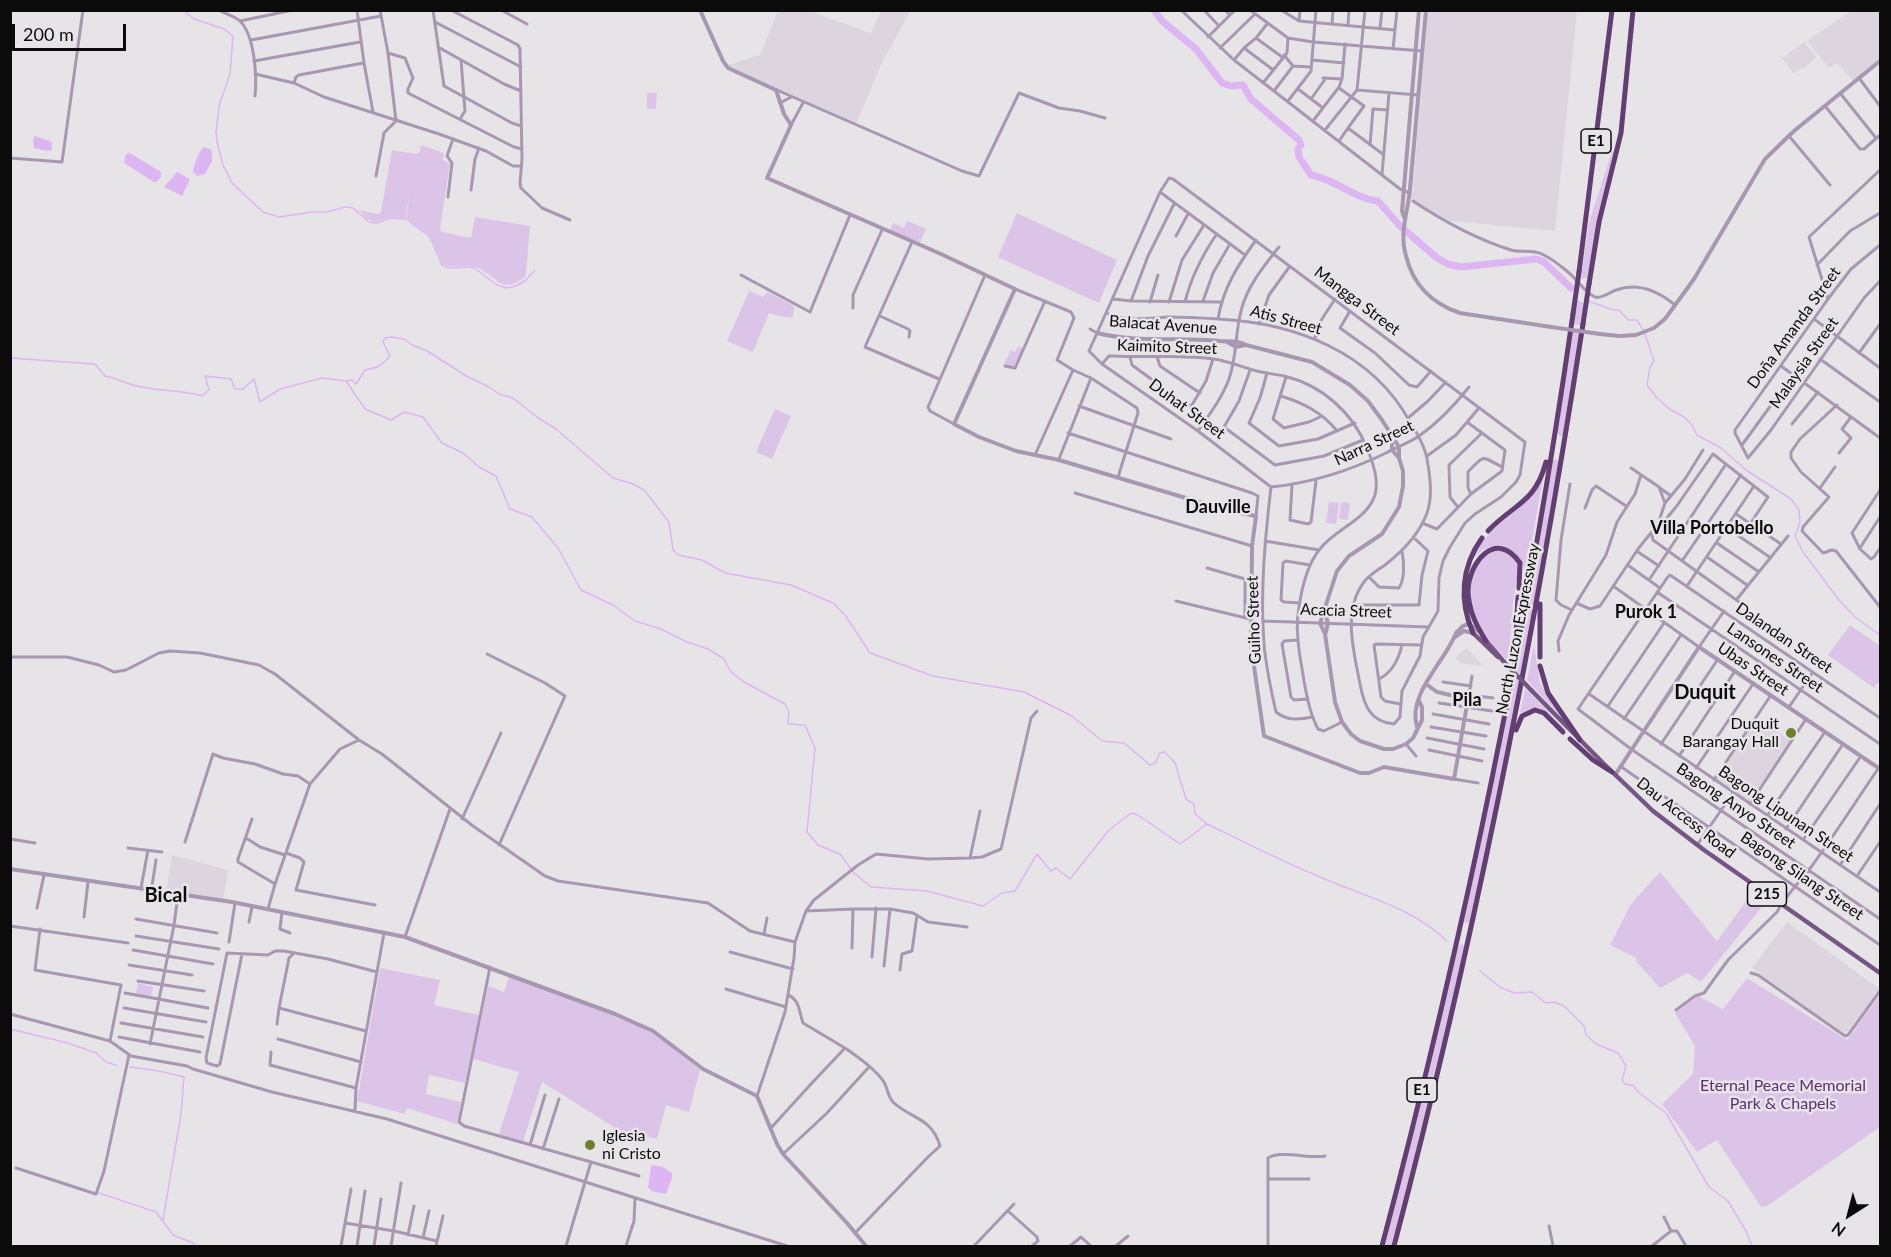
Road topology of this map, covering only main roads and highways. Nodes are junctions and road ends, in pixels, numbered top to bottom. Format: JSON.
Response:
{"nodes":[{"id":1,"x":1612,"y":10,"type":"edge"},
{"id":2,"x":1633,"y":10,"type":"edge"},
{"id":3,"x":1552,"y":450,"type":"junction"},
{"id":4,"x":1488,"y":531,"type":"dead end"},
{"id":5,"x":1482,"y":538,"type":"dead end"},
{"id":6,"x":1541,"y":584,"type":"junction"},
{"id":7,"x":1519,"y":588,"type":"dead end"},
{"id":8,"x":1518,"y":597,"type":"dead end"},
{"id":9,"x":1473,"y":633,"type":"joint"},
{"id":10,"x":1486,"y":641,"type":"joint"},
{"id":11,"x":1498,"y":657,"type":"junction"},
{"id":12,"x":1515,"y":657,"type":"junction"},
{"id":13,"x":1540,"y":657,"type":"dead end"},
{"id":14,"x":1540,"y":666,"type":"dead end"},
{"id":15,"x":1563,"y":732,"type":"dead end"},
{"id":16,"x":1570,"y":739,"type":"dead end"},
{"id":17,"x":1580,"y":740,"type":"junction"},
{"id":18,"x":1511,"y":746,"type":"junction"},
{"id":19,"x":1613,"y":774,"type":"junction"},
{"id":20,"x":1881,"y":973,"type":"edge"},
{"id":21,"x":1382,"y":1246,"type":"edge"},
{"id":22,"x":1394,"y":1246,"type":"edge"}],
"edges":[{"from":1,"to":3,"type":"highway","name":"North Luzon Expressway","number":"E1","bridge":true},
{"from":2,"to":6,"type":"highway","name":"North Luzon Expressway","number":"E1","bridge":true},
{"from":3,"to":4,"type":"highway"},
{"from":3,"to":12,"type":"highway","name":"North Luzon Expressway","number":"E1"},
{"from":5,"to":9,"type":"highway"},
{"from":6,"to":13,"type":"highway"},
{"from":6,"to":18,"type":"highway","name":"North Luzon Expressway","number":"E1"},
{"from":7,"to":10,"type":"highway"},
{"from":8,"to":12,"type":"highway"},
{"from":9,"to":11,"type":"main road","name":"Dau Access Road"},
{"from":10,"to":11,"type":"main road","name":"Dau Access Road"},
{"from":11,"to":17,"type":"main road","name":"Dau Access Road","bridge":true},
{"from":12,"to":21,"type":"highway","name":"North Luzon Expressway","number":"E1"},
{"from":14,"to":17,"type":"highway"},
{"from":15,"to":18,"type":"highway"},
{"from":16,"to":19,"type":"highway"},
{"from":17,"to":19,"type":"main road","name":"Dau Access Road","number":"215"},
{"from":18,"to":22,"type":"highway","name":"North Luzon Expressway","number":"E1"},
{"from":19,"to":20,"type":"main road","name":"Dau Access Road","number":"215"}]}
